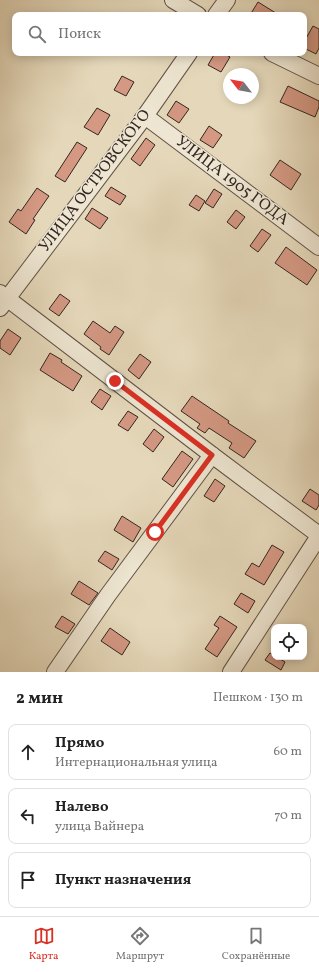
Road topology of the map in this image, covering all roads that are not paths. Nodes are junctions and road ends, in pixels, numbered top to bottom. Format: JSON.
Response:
{"nodes":[{"id":1,"x":173,"y":0,"type":"edge"},
{"id":2,"x":227,"y":0,"type":"edge"},
{"id":3,"x":193,"y":12,"type":"edge"},
{"id":4,"x":218,"y":12,"type":"edge"},
{"id":5,"x":187,"y":56,"type":"edge"},
{"id":6,"x":278,"y":56,"type":"edge"},
{"id":7,"x":319,"y":76,"type":"edge"},
{"id":8,"x":145,"y":116,"type":"junction"},
{"id":9,"x":319,"y":247,"type":"edge"},
{"id":10,"x":2,"y":299,"type":"edge"},
{"id":11,"x":212,"y":455,"type":"junction"},
{"id":12,"x":319,"y":536,"type":"edge"},
{"id":13,"x":56,"y":672,"type":"edge"},
{"id":14,"x":231,"y":672,"type":"edge"}],
"edges":[{"from":1,"to":3,"type":"street"},
{"from":2,"to":4,"type":"street"},
{"from":5,"to":8,"type":"street","name":"УЛИЦА ОСТРОВСКОГО"},
{"from":6,"to":7,"type":"street"},
{"from":8,"to":9,"type":"street","name":"УЛИЦА 1905 ГОДА"},
{"from":8,"to":10,"type":"street","name":"УЛИЦА ОСТРОВСКОГО"},
{"from":10,"to":11,"type":"street"},
{"from":11,"to":12,"type":"street"},
{"from":11,"to":13,"type":"street"},
{"from":12,"to":14,"type":"street"}]}
